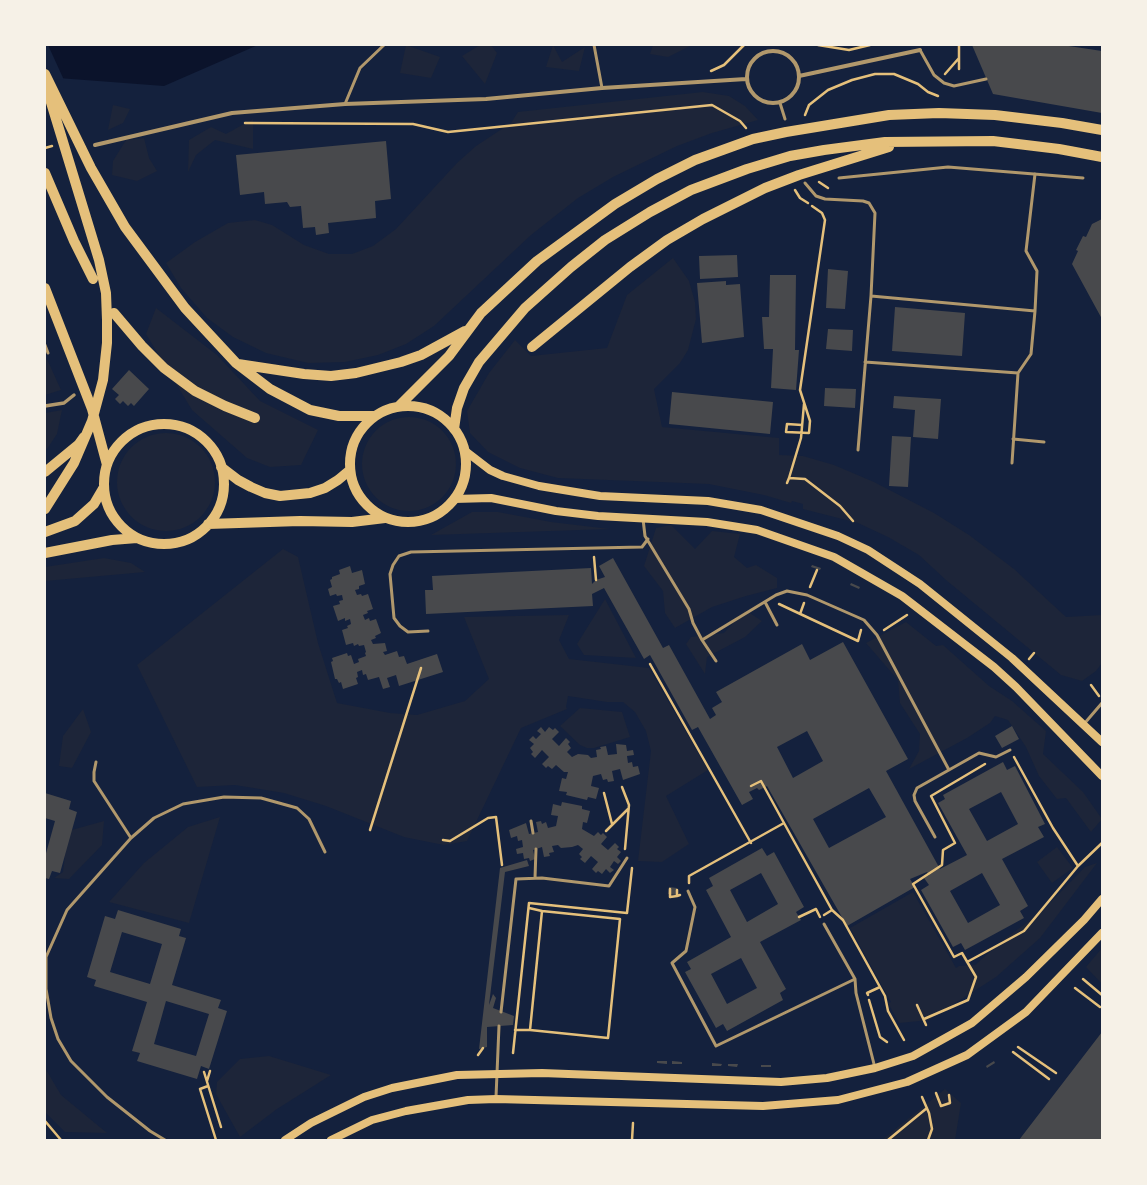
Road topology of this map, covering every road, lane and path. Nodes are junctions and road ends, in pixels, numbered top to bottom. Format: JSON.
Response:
{"nodes":[{"id":1,"x":384,"y":45,"type":"edge"},
{"id":2,"x":594,"y":45,"type":"edge"},
{"id":3,"x":818,"y":45,"type":"edge"},
{"id":4,"x":870,"y":45,"type":"edge"},
{"id":5,"x":959,"y":45,"type":"edge"},
{"id":6,"x":920,"y":50,"type":"joint"},
{"id":7,"x":959,"y":69,"type":"dead end"},
{"id":8,"x":45,"y":74,"type":"edge"},
{"id":9,"x":799,"y":76,"type":"junction"},
{"id":10,"x":746,"y":79,"type":"junction"},
{"id":11,"x":986,"y":79,"type":"dead end"},
{"id":12,"x":45,"y":82,"type":"edge"},
{"id":13,"x":602,"y":88,"type":"junction"},
{"id":14,"x":780,"y":103,"type":"junction"},
{"id":15,"x":345,"y":104,"type":"junction"},
{"id":16,"x":785,"y":119,"type":"dead end"},
{"id":17,"x":240,"y":123,"type":"dead end"},
{"id":18,"x":1102,"y":130,"type":"edge"},
{"id":19,"x":750,"y":133,"type":"dead end"},
{"id":20,"x":913,"y":141,"type":"junction"},
{"id":21,"x":95,"y":146,"type":"dead end"},
{"id":22,"x":1102,"y":157,"type":"edge"},
{"id":23,"x":45,"y":173,"type":"edge"},
{"id":24,"x":1035,"y":174,"type":"junction"},
{"id":25,"x":839,"y":178,"type":"dead end"},
{"id":26,"x":1083,"y":178,"type":"dead end"},
{"id":27,"x":805,"y":183,"type":"dead end"},
{"id":28,"x":793,"y":186,"type":"dead end"},
{"id":29,"x":93,"y":279,"type":"dead end"},
{"id":30,"x":45,"y":288,"type":"edge"},
{"id":31,"x":871,"y":296,"type":"junction"},
{"id":32,"x":1035,"y":311,"type":"junction"},
{"id":33,"x":114,"y":313,"type":"dead end"},
{"id":34,"x":467,"y":330,"type":"junction"},
{"id":35,"x":45,"y":345,"type":"edge"},
{"id":36,"x":532,"y":347,"type":"dead end"},
{"id":37,"x":48,"y":353,"type":"dead end"},
{"id":38,"x":865,"y":362,"type":"junction"},
{"id":39,"x":236,"y":363,"type":"junction"},
{"id":40,"x":1018,"y":373,"type":"junction"},
{"id":41,"x":74,"y":395,"type":"dead end"},
{"id":42,"x":804,"y":402,"type":"junction"},
{"id":43,"x":45,"y":406,"type":"edge"},
{"id":44,"x":399,"y":406,"type":"junction"},
{"id":45,"x":92,"y":408,"type":"junction"},
{"id":46,"x":374,"y":416,"type":"junction"},
{"id":47,"x":255,"y":418,"type":"dead end"},
{"id":48,"x":802,"y":425,"type":"junction"},
{"id":49,"x":454,"y":429,"type":"junction"},
{"id":50,"x":1013,"y":439,"type":"junction"},
{"id":51,"x":1044,"y":442,"type":"dead end"},
{"id":52,"x":464,"y":450,"type":"junction"},
{"id":53,"x":858,"y":450,"type":"dead end"},
{"id":54,"x":1012,"y":463,"type":"dead end"},
{"id":55,"x":107,"y":465,"type":"junction"},
{"id":56,"x":221,"y":467,"type":"junction"},
{"id":57,"x":350,"y":470,"type":"junction"},
{"id":58,"x":45,"y":472,"type":"edge"},
{"id":59,"x":789,"y":478,"type":"junction"},
{"id":60,"x":787,"y":483,"type":"dead end"},
{"id":61,"x":104,"y":487,"type":"junction"},
{"id":62,"x":454,"y":499,"type":"junction"},
{"id":63,"x":45,"y":509,"type":"edge"},
{"id":64,"x":643,"y":517,"type":"junction"},
{"id":65,"x":385,"y":518,"type":"junction"},
{"id":66,"x":852,"y":521,"type":"dead end"},
{"id":67,"x":208,"y":524,"type":"junction"},
{"id":68,"x":45,"y":532,"type":"edge"},
{"id":69,"x":137,"y":538,"type":"junction"},
{"id":70,"x":648,"y":539,"type":"junction"},
{"id":71,"x":593,"y":548,"type":"junction"},
{"id":72,"x":45,"y":553,"type":"edge"},
{"id":73,"x":596,"y":580,"type":"dead end"},
{"id":74,"x":769,"y":599,"type":"junction"},
{"id":75,"x":765,"y":602,"type":"junction"},
{"id":76,"x":907,"y":615,"type":"dead end"},
{"id":77,"x":864,"y":620,"type":"junction"},
{"id":78,"x":777,"y":625,"type":"dead end"},
{"id":79,"x":428,"y":631,"type":"dead end"},
{"id":80,"x":876,"y":635,"type":"junction"},
{"id":81,"x":702,"y":640,"type":"junction"},
{"id":82,"x":716,"y":661,"type":"dead end"},
{"id":83,"x":650,"y":664,"type":"dead end"},
{"id":84,"x":420,"y":668,"type":"dead end"},
{"id":85,"x":1091,"y":685,"type":"dead end"},
{"id":86,"x":1102,"y":700,"type":"edge"},
{"id":87,"x":1102,"y":703,"type":"edge"},
{"id":88,"x":1084,"y":724,"type":"junction"},
{"id":89,"x":1102,"y":742,"type":"edge"},
{"id":90,"x":1010,"y":750,"type":"joint"},
{"id":91,"x":96,"y":762,"type":"dead end"},
{"id":92,"x":949,"y":770,"type":"junction"},
{"id":93,"x":1102,"y":776,"type":"edge"},
{"id":94,"x":751,"y":786,"type":"dead end"},
{"id":95,"x":622,"y":787,"type":"dead end"},
{"id":96,"x":604,"y":793,"type":"dead end"},
{"id":97,"x":628,"y":809,"type":"junction"},
{"id":98,"x":531,"y":821,"type":"dead end"},
{"id":99,"x":784,"y":823,"type":"junction"},
{"id":100,"x":612,"y":824,"type":"junction"},
{"id":101,"x":370,"y":830,"type":"dead end"},
{"id":102,"x":606,"y":831,"type":"dead end"},
{"id":103,"x":533,"y":833,"type":"dead end"},
{"id":104,"x":935,"y":837,"type":"dead end"},
{"id":105,"x":131,"y":838,"type":"junction"},
{"id":106,"x":443,"y":840,"type":"dead end"},
{"id":107,"x":751,"y":842,"type":"junction"},
{"id":108,"x":1102,"y":843,"type":"edge"},
{"id":109,"x":536,"y":849,"type":"dead end"},
{"id":110,"x":325,"y":852,"type":"dead end"},
{"id":111,"x":627,"y":858,"type":"junction"},
{"id":112,"x":502,"y":865,"type":"dead end"},
{"id":113,"x":1078,"y":866,"type":"junction"},
{"id":114,"x":535,"y":878,"type":"junction"},
{"id":115,"x":670,"y":889,"type":"dead end"},
{"id":116,"x":677,"y":890,"type":"dead end"},
{"id":117,"x":688,"y":891,"type":"junction"},
{"id":118,"x":677,"y":896,"type":"junction"},
{"id":119,"x":1102,"y":899,"type":"edge"},
{"id":120,"x":529,"y":908,"type":"junction"},
{"id":121,"x":542,"y":911,"type":"junction"},
{"id":122,"x":620,"y":912,"type":"junction"},
{"id":123,"x":799,"y":917,"type":"dead end"},
{"id":124,"x":820,"y":918,"type":"dead end"},
{"id":125,"x":620,"y":919,"type":"junction"},
{"id":126,"x":935,"y":922,"type":"dead end"},
{"id":127,"x":824,"y":924,"type":"dead end"},
{"id":128,"x":1102,"y":933,"type":"edge"},
{"id":129,"x":967,"y":962,"type":"junction"},
{"id":130,"x":855,"y":979,"type":"junction"},
{"id":131,"x":1083,"y":979,"type":"dead end"},
{"id":132,"x":880,"y":987,"type":"junction"},
{"id":133,"x":1075,"y":988,"type":"dead end"},
{"id":134,"x":1102,"y":995,"type":"edge"},
{"id":135,"x":917,"y":1005,"type":"dead end"},
{"id":136,"x":1100,"y":1007,"type":"dead end"},
{"id":137,"x":501,"y":1012,"type":"dead end"},
{"id":138,"x":924,"y":1019,"type":"junction"},
{"id":139,"x":926,"y":1025,"type":"dead end"},
{"id":140,"x":499,"y":1026,"type":"dead end"},
{"id":141,"x":515,"y":1030,"type":"junction"},
{"id":142,"x":530,"y":1030,"type":"junction"},
{"id":143,"x":904,"y":1040,"type":"dead end"},
{"id":144,"x":887,"y":1042,"type":"dead end"},
{"id":145,"x":1018,"y":1047,"type":"dead end"},
{"id":146,"x":483,"y":1048,"type":"dead end"},
{"id":147,"x":1013,"y":1052,"type":"dead end"},
{"id":148,"x":513,"y":1053,"type":"dead end"},
{"id":149,"x":478,"y":1055,"type":"dead end"},
{"id":150,"x":875,"y":1068,"type":"junction"},
{"id":151,"x":210,"y":1071,"type":"dead end"},
{"id":152,"x":204,"y":1072,"type":"dead end"},
{"id":153,"x":497,"y":1073,"type":"junction"},
{"id":154,"x":1056,"y":1073,"type":"dead end"},
{"id":155,"x":1049,"y":1079,"type":"dead end"},
{"id":156,"x":207,"y":1081,"type":"junction"},
{"id":157,"x":208,"y":1086,"type":"junction"},
{"id":158,"x":936,"y":1093,"type":"dead end"},
{"id":159,"x":949,"y":1095,"type":"dead end"},
{"id":160,"x":922,"y":1098,"type":"dead end"},
{"id":161,"x":496,"y":1099,"type":"junction"},
{"id":162,"x":927,"y":1108,"type":"junction"},
{"id":163,"x":45,"y":1121,"type":"edge"},
{"id":164,"x":632,"y":1123,"type":"dead end"},
{"id":165,"x":221,"y":1127,"type":"dead end"},
{"id":166,"x":61,"y":1140,"type":"edge"},
{"id":167,"x":164,"y":1140,"type":"edge"},
{"id":168,"x":216,"y":1140,"type":"edge"},
{"id":169,"x":285,"y":1140,"type":"edge"},
{"id":170,"x":331,"y":1140,"type":"edge"},
{"id":171,"x":632,"y":1140,"type":"edge"},
{"id":172,"x":888,"y":1140,"type":"edge"},
{"id":173,"x":928,"y":1140,"type":"edge"}],
"edges":[{"from":1,"to":15,"type":"lane"},
{"from":2,"to":13,"type":"lane"},
{"from":3,"to":4,"type":"path"},
{"from":5,"to":7,"type":"path"},
{"from":6,"to":9,"type":"street"},
{"from":6,"to":11,"type":"lane"},
{"from":8,"to":39,"type":"main road"},
{"from":9,"to":10,"type":"street"},
{"from":9,"to":14,"type":"street"},
{"from":10,"to":13,"type":"street"},
{"from":10,"to":14,"type":"street"},
{"from":12,"to":63,"type":"main road"},
{"from":13,"to":15,"type":"street"},
{"from":14,"to":16,"type":"lane"},
{"from":15,"to":21,"type":"street"},
{"from":17,"to":19,"type":"path"},
{"from":18,"to":34,"type":"main road"},
{"from":20,"to":22,"type":"main road"},
{"from":20,"to":36,"type":"main road"},
{"from":20,"to":49,"type":"main road"},
{"from":23,"to":29,"type":"main road"},
{"from":24,"to":25,"type":"lane"},
{"from":24,"to":26,"type":"lane"},
{"from":24,"to":32,"type":"lane"},
{"from":27,"to":31,"type":"lane"},
{"from":28,"to":42,"type":"path"},
{"from":30,"to":45,"type":"main road"},
{"from":31,"to":32,"type":"lane"},
{"from":31,"to":38,"type":"lane"},
{"from":32,"to":40,"type":"lane"},
{"from":33,"to":47,"type":"main road"},
{"from":34,"to":39,"type":"main road"},
{"from":34,"to":44,"type":"main road"},
{"from":35,"to":37,"type":"lane"},
{"from":38,"to":40,"type":"lane"},
{"from":38,"to":53,"type":"lane"},
{"from":39,"to":46,"type":"main road"},
{"from":40,"to":50,"type":"lane"},
{"from":41,"to":43,"type":"street"},
{"from":42,"to":48,"type":"path"},
{"from":42,"to":48,"type":"path"},
{"from":44,"to":46,"type":"main road"},
{"from":44,"to":49,"type":"main road"},
{"from":45,"to":55,"type":"main road"},
{"from":45,"to":58,"type":"main road"},
{"from":46,"to":57,"type":"main road"},
{"from":48,"to":59,"type":"path"},
{"from":49,"to":52,"type":"main road"},
{"from":50,"to":51,"type":"lane"},
{"from":50,"to":54,"type":"lane"},
{"from":52,"to":62,"type":"main road"},
{"from":52,"to":88,"type":"main road"},
{"from":55,"to":56,"type":"main road"},
{"from":55,"to":61,"type":"main road"},
{"from":56,"to":57,"type":"main road"},
{"from":56,"to":67,"type":"main road"},
{"from":57,"to":65,"type":"main road"},
{"from":59,"to":60,"type":"path"},
{"from":59,"to":66,"type":"path"},
{"from":61,"to":68,"type":"main road"},
{"from":61,"to":69,"type":"main road"},
{"from":62,"to":64,"type":"main road"},
{"from":62,"to":65,"type":"main road"},
{"from":64,"to":70,"type":"lane"},
{"from":64,"to":93,"type":"main road"},
{"from":65,"to":67,"type":"main road"},
{"from":67,"to":69,"type":"main road"},
{"from":69,"to":72,"type":"main road"},
{"from":70,"to":71,"type":"lane"},
{"from":70,"to":81,"type":"lane"},
{"from":71,"to":73,"type":"path"},
{"from":71,"to":79,"type":"lane"},
{"from":74,"to":75,"type":"lane"},
{"from":74,"to":77,"type":"lane"},
{"from":74,"to":77,"type":"path"},
{"from":75,"to":78,"type":"lane"},
{"from":75,"to":81,"type":"lane"},
{"from":76,"to":80,"type":"path"},
{"from":77,"to":80,"type":"lane"},
{"from":80,"to":92,"type":"lane"},
{"from":81,"to":82,"type":"lane"},
{"from":83,"to":107,"type":"path"},
{"from":84,"to":101,"type":"path"},
{"from":85,"to":86,"type":"path"},
{"from":87,"to":88,"type":"lane"},
{"from":88,"to":89,"type":"main road"},
{"from":90,"to":92,"type":"lane"},
{"from":90,"to":113,"type":"path"},
{"from":91,"to":105,"type":"lane"},
{"from":92,"to":104,"type":"lane"},
{"from":94,"to":99,"type":"path"},
{"from":95,"to":97,"type":"path"},
{"from":96,"to":100,"type":"path"},
{"from":97,"to":100,"type":"path"},
{"from":97,"to":111,"type":"path"},
{"from":98,"to":103,"type":"lane"},
{"from":99,"to":107,"type":"path"},
{"from":99,"to":132,"type":"path"},
{"from":100,"to":102,"type":"path"},
{"from":105,"to":110,"type":"lane"},
{"from":105,"to":167,"type":"lane"},
{"from":106,"to":112,"type":"path"},
{"from":107,"to":117,"type":"path"},
{"from":108,"to":113,"type":"path"},
{"from":109,"to":114,"type":"lane"},
{"from":111,"to":114,"type":"lane"},
{"from":111,"to":122,"type":"path"},
{"from":113,"to":129,"type":"path"},
{"from":114,"to":137,"type":"lane"},
{"from":115,"to":118,"type":"path"},
{"from":116,"to":118,"type":"path"},
{"from":117,"to":118,"type":"path"},
{"from":117,"to":130,"type":"lane"},
{"from":119,"to":150,"type":"main road"},
{"from":120,"to":121,"type":"path"},
{"from":120,"to":122,"type":"path"},
{"from":120,"to":141,"type":"path"},
{"from":121,"to":125,"type":"path"},
{"from":121,"to":142,"type":"path"},
{"from":122,"to":125,"type":"path"},
{"from":123,"to":124,"type":"path"},
{"from":125,"to":142,"type":"path"},
{"from":126,"to":129,"type":"path"},
{"from":127,"to":130,"type":"lane"},
{"from":128,"to":161,"type":"main road"},
{"from":129,"to":138,"type":"path"},
{"from":130,"to":150,"type":"lane"},
{"from":131,"to":134,"type":"path"},
{"from":132,"to":143,"type":"path"},
{"from":132,"to":144,"type":"path"},
{"from":133,"to":136,"type":"path"},
{"from":135,"to":138,"type":"path"},
{"from":138,"to":139,"type":"path"},
{"from":140,"to":153,"type":"lane"},
{"from":141,"to":142,"type":"path"},
{"from":141,"to":148,"type":"path"},
{"from":145,"to":154,"type":"path"},
{"from":146,"to":149,"type":"path"},
{"from":147,"to":155,"type":"path"},
{"from":150,"to":153,"type":"main road"},
{"from":151,"to":156,"type":"path"},
{"from":152,"to":156,"type":"path"},
{"from":153,"to":161,"type":"lane"},
{"from":153,"to":169,"type":"main road"},
{"from":156,"to":157,"type":"path"},
{"from":157,"to":165,"type":"path"},
{"from":157,"to":168,"type":"path"},
{"from":158,"to":159,"type":"path"},
{"from":160,"to":162,"type":"path"},
{"from":161,"to":170,"type":"main road"},
{"from":162,"to":172,"type":"path"},
{"from":162,"to":173,"type":"path"},
{"from":163,"to":166,"type":"path"},
{"from":164,"to":171,"type":"path"}]}
